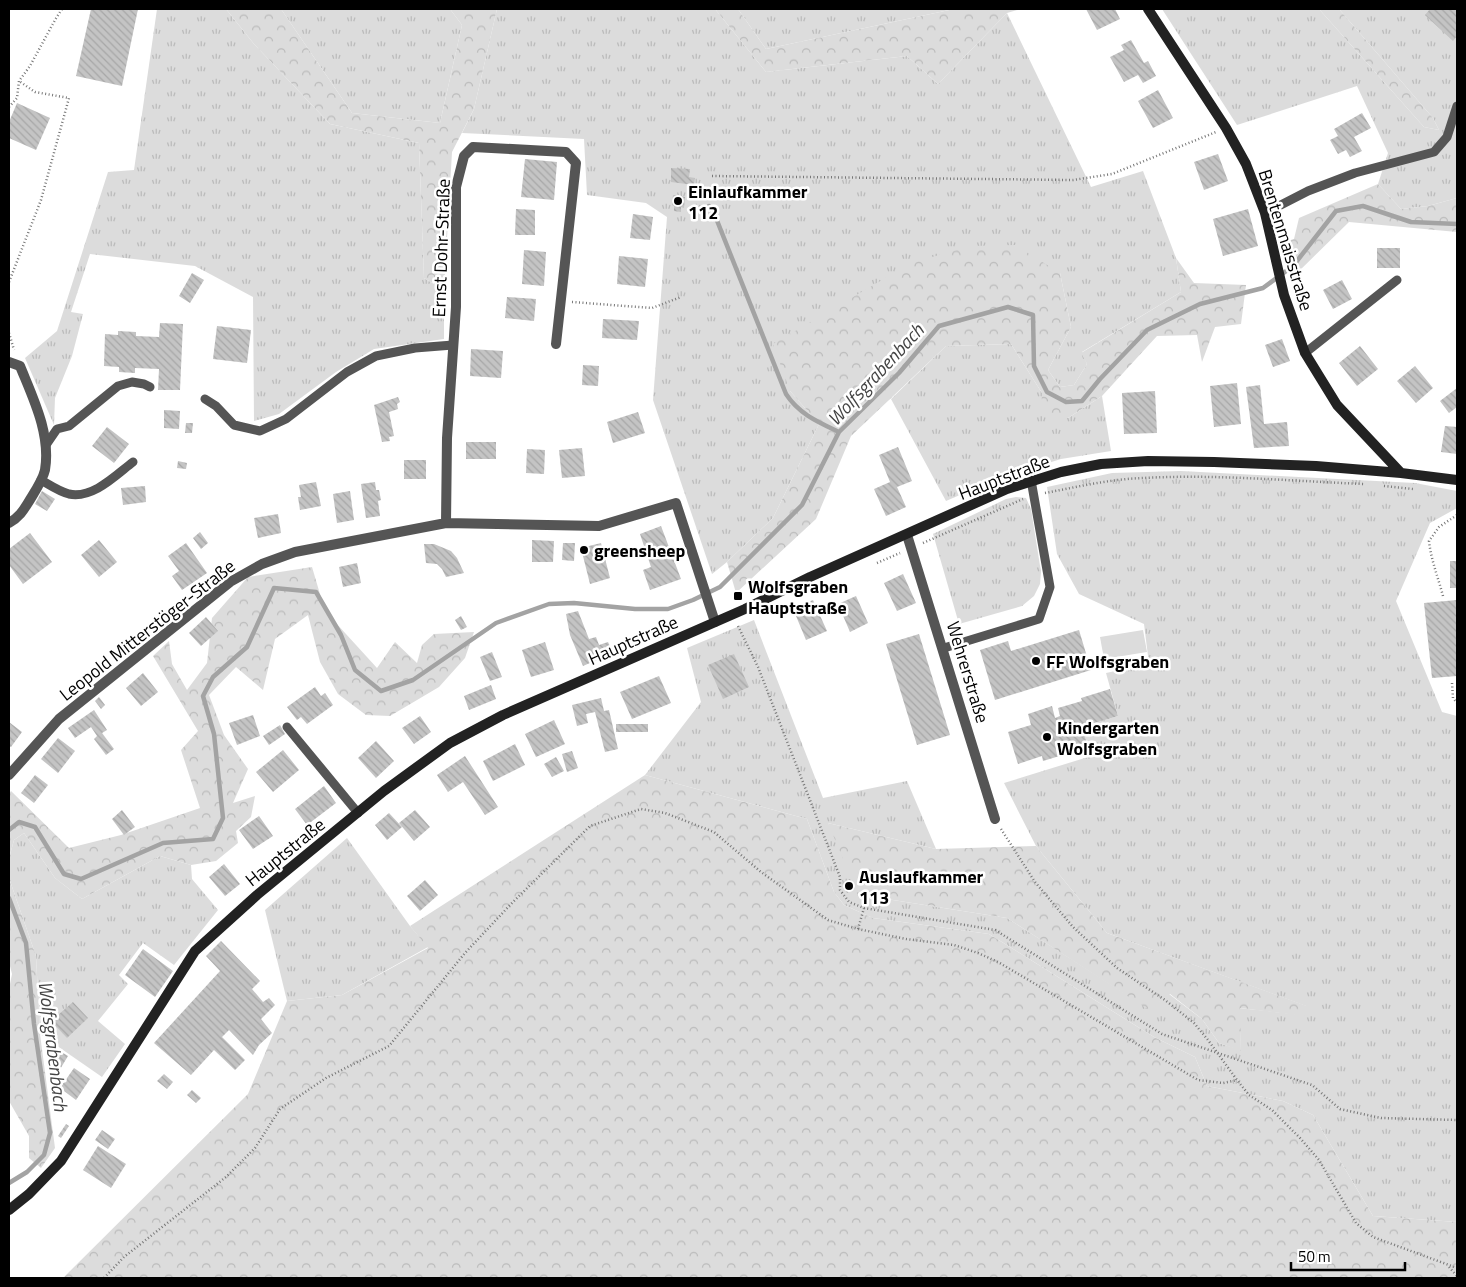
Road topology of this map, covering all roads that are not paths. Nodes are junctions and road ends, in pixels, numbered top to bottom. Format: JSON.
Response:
{"nodes":[{"id":1,"x":1148,"y":9,"type":"edge"},
{"id":2,"x":1457,"y":106,"type":"edge"},
{"id":3,"x":1265,"y":213,"type":"junction"},
{"id":4,"x":1398,"y":280,"type":"dead end"},
{"id":5,"x":556,"y":344,"type":"dead end"},
{"id":6,"x":453,"y":345,"type":"junction"},
{"id":7,"x":1306,"y":353,"type":"junction"},
{"id":8,"x":9,"y":362,"type":"edge"},
{"id":9,"x":150,"y":388,"type":"dead end"},
{"id":10,"x":205,"y":399,"type":"dead end"},
{"id":11,"x":46,"y":445,"type":"junction"},
{"id":12,"x":133,"y":462,"type":"dead end"},
{"id":13,"x":1401,"y":473,"type":"junction"},
{"id":14,"x":40,"y":480,"type":"junction"},
{"id":15,"x":1031,"y":480,"type":"junction"},
{"id":16,"x":1457,"y":480,"type":"edge"},
{"id":17,"x":9,"y":523,"type":"edge"},
{"id":18,"x":446,"y":523,"type":"junction"},
{"id":19,"x":907,"y":535,"type":"junction"},
{"id":20,"x":716,"y":622,"type":"junction"},
{"id":21,"x":944,"y":648,"type":"junction"},
{"id":22,"x":287,"y":727,"type":"dead end"},
{"id":23,"x":9,"y":775,"type":"edge"},
{"id":24,"x":358,"y":813,"type":"junction"},
{"id":25,"x":996,"y":819,"type":"road end"},
{"id":26,"x":9,"y":1210,"type":"edge"}],
"edges":[{"from":1,"to":3,"type":"main road","name":"Brentenmaisstraße"},
{"from":2,"to":3,"type":"lane"},
{"from":3,"to":7,"type":"main road","name":"Brentenmaisstraße"},
{"from":4,"to":7,"type":"lane"},
{"from":5,"to":6,"type":"street","name":"Ernst Dohr-Straße"},
{"from":6,"to":10,"type":"lane"},
{"from":6,"to":18,"type":"street","name":"Ernst Dohr-Straße"},
{"from":7,"to":13,"type":"main road","name":"Brentenmaisstraße"},
{"from":8,"to":11,"type":"street"},
{"from":9,"to":11,"type":"lane"},
{"from":11,"to":14,"type":"street"},
{"from":12,"to":14,"type":"lane"},
{"from":13,"to":15,"type":"main road","name":"Hauptstraße"},
{"from":13,"to":16,"type":"main road","name":"Hauptstraße"},
{"from":14,"to":17,"type":"street"},
{"from":15,"to":19,"type":"main road","name":"Hauptstraße"},
{"from":15,"to":21,"type":"lane"},
{"from":18,"to":20,"type":"street","name":"Leopold Mitterstöger-Straße"},
{"from":18,"to":23,"type":"street","name":"Leopold Mitterstöger-Straße"},
{"from":19,"to":20,"type":"main road","name":"Hauptstraße"},
{"from":19,"to":21,"type":"street","name":"Wehrerstraße"},
{"from":20,"to":24,"type":"main road","name":"Hauptstraße"},
{"from":21,"to":25,"type":"street","name":"Wehrerstraße"},
{"from":22,"to":24,"type":"lane"},
{"from":24,"to":26,"type":"main road","name":"Hauptstraße"}]}
